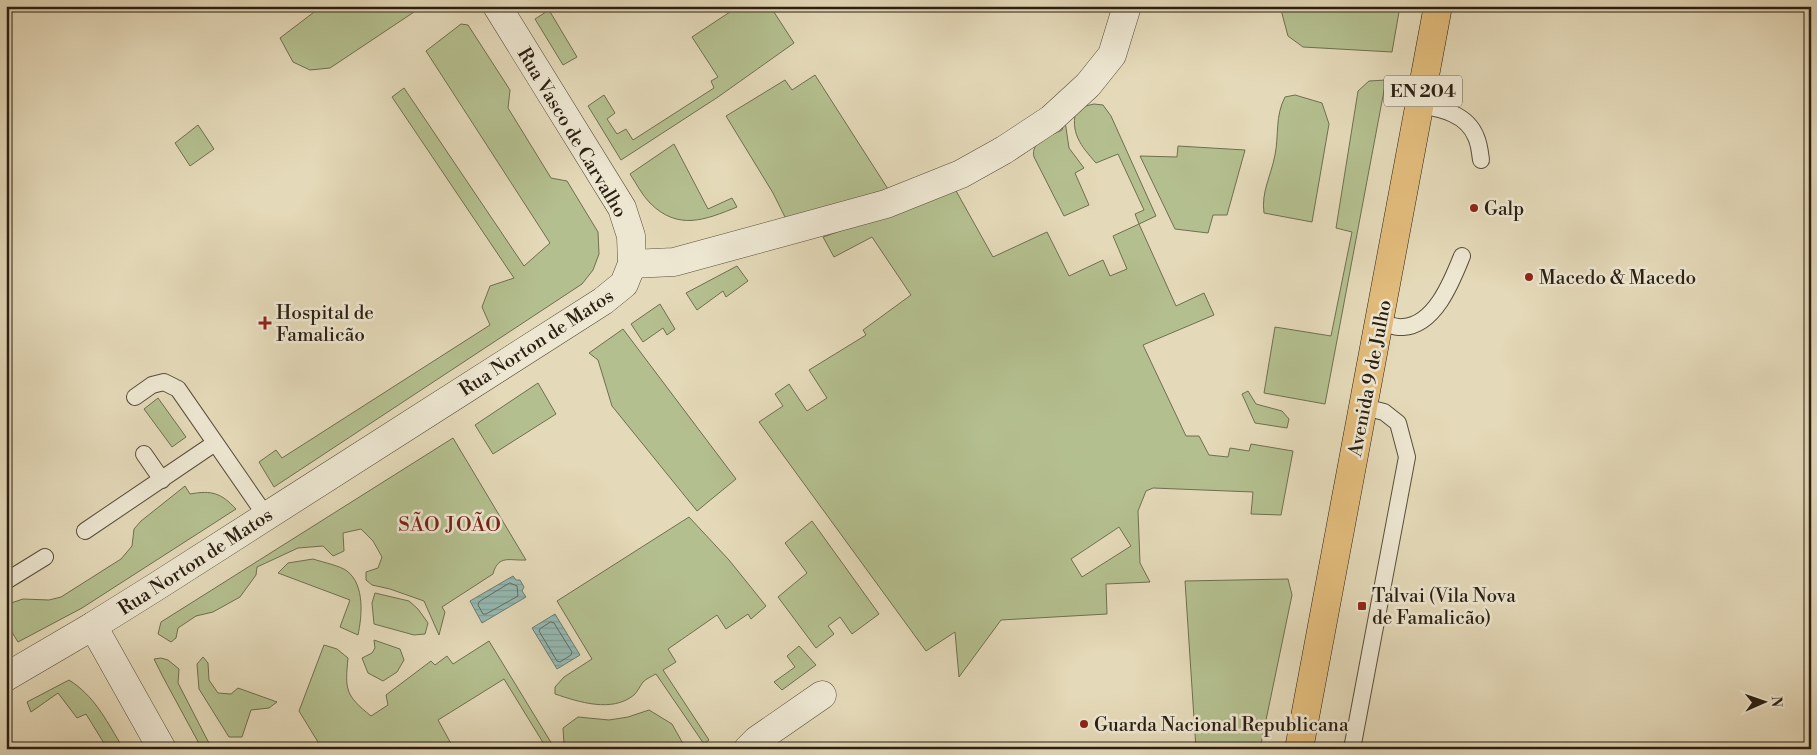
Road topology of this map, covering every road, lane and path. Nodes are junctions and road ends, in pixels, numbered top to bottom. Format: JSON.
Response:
{"nodes":[{"id":1,"x":497,"y":6,"type":"edge"},
{"id":2,"x":1127,"y":6,"type":"edge"},
{"id":3,"x":1438,"y":6,"type":"edge"},
{"id":4,"x":1420,"y":105,"type":"junction"},
{"id":5,"x":1481,"y":160,"type":"dead end"},
{"id":6,"x":1462,"y":256,"type":"dead end"},
{"id":7,"x":632,"y":264,"type":"junction"},
{"id":8,"x":1380,"y":323,"type":"junction"},
{"id":9,"x":135,"y":397,"type":"dead end"},
{"id":10,"x":1364,"y":407,"type":"junction"},
{"id":11,"x":215,"y":443,"type":"junction"},
{"id":12,"x":144,"y":454,"type":"dead end"},
{"id":13,"x":162,"y":480,"type":"junction"},
{"id":14,"x":266,"y":516,"type":"junction"},
{"id":15,"x":85,"y":531,"type":"dead end"},
{"id":16,"x":45,"y":556,"type":"dead end"},
{"id":17,"x":6,"y":581,"type":"edge"},
{"id":18,"x":93,"y":626,"type":"junction"},
{"id":19,"x":9,"y":669,"type":"edge"},
{"id":20,"x":822,"y":695,"type":"dead end"},
{"id":21,"x":162,"y":749,"type":"edge"},
{"id":22,"x":748,"y":749,"type":"edge"},
{"id":23,"x":1299,"y":749,"type":"edge"},
{"id":24,"x":1352,"y":749,"type":"edge"}],
"edges":[{"from":1,"to":7,"type":"street","name":"Rua Vasco de Carvalho"},
{"from":2,"to":7,"type":"street"},
{"from":3,"to":4,"type":"main road","name":"Avenida 9 de Julho","number":"EN 204"},
{"from":4,"to":5,"type":"lane"},
{"from":4,"to":8,"type":"main road","name":"Avenida 9 de Julho","number":"EN 204"},
{"from":6,"to":8,"type":"lane"},
{"from":7,"to":14,"type":"street","name":"Rua Norton de Matos"},
{"from":8,"to":10,"type":"main road","name":"Avenida 9 de Julho","number":"EN 204"},
{"from":9,"to":11,"type":"lane"},
{"from":10,"to":23,"type":"main road","name":"Avenida 9 de Julho","number":"EN 204"},
{"from":10,"to":24,"type":"lane"},
{"from":11,"to":13,"type":"lane"},
{"from":11,"to":14,"type":"lane"},
{"from":12,"to":13,"type":"lane"},
{"from":13,"to":15,"type":"lane"},
{"from":14,"to":18,"type":"street","name":"Rua Norton de Matos"},
{"from":16,"to":17,"type":"lane"},
{"from":18,"to":19,"type":"street","name":"Rua Norton de Matos"},
{"from":18,"to":21,"type":"street"},
{"from":20,"to":22,"type":"street"}]}
